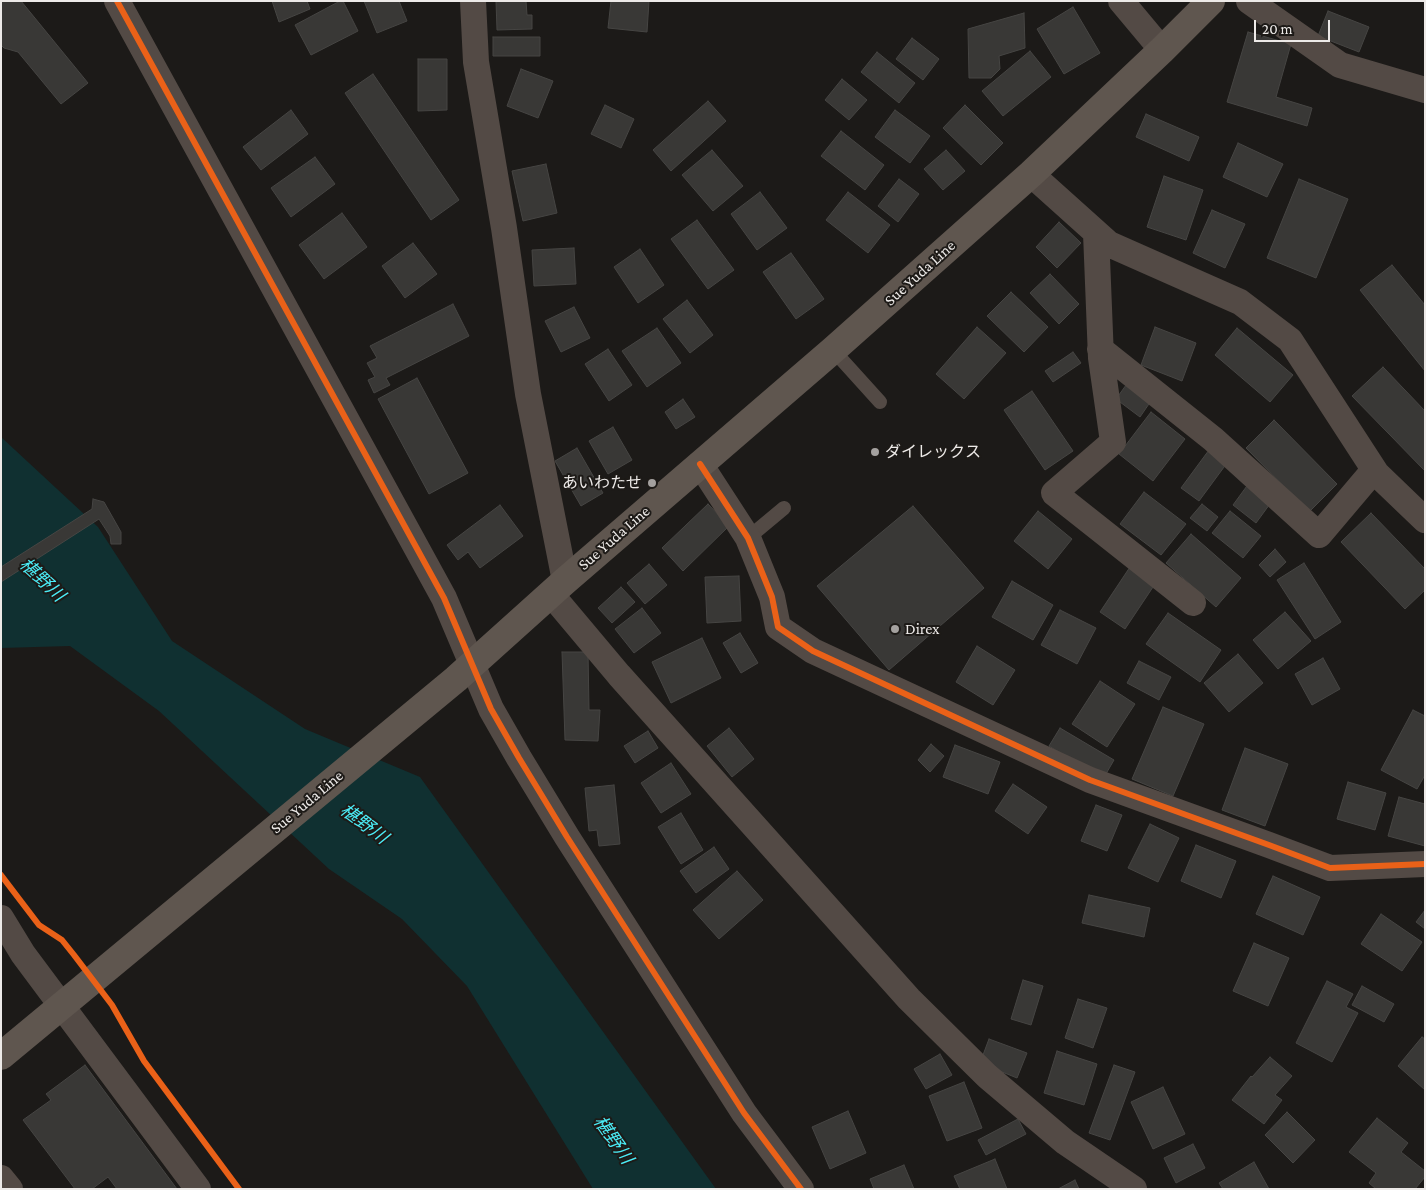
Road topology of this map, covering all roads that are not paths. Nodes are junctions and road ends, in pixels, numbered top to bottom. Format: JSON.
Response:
{"nodes":[{"id":1,"x":117,"y":1,"type":"edge"},
{"id":2,"x":473,"y":1,"type":"edge"},
{"id":3,"x":1121,"y":1,"type":"edge"},
{"id":4,"x":1249,"y":1,"type":"edge"},
{"id":5,"x":1203,"y":4,"type":"edge"},
{"id":6,"x":1162,"y":50,"type":"junction"},
{"id":7,"x":1425,"y":90,"type":"edge"},
{"id":8,"x":1031,"y":174,"type":"junction"},
{"id":9,"x":1096,"y":233,"type":"junction"},
{"id":10,"x":1100,"y":349,"type":"junction"},
{"id":11,"x":834,"y":350,"type":"junction"},
{"id":12,"x":880,"y":402,"type":"dead end"},
{"id":13,"x":700,"y":464,"type":"junction"},
{"id":14,"x":1374,"y":470,"type":"junction"},
{"id":15,"x":784,"y":508,"type":"dead end"},
{"id":16,"x":1425,"y":520,"type":"edge"},
{"id":17,"x":748,"y":538,"type":"junction"},
{"id":18,"x":558,"y":588,"type":"junction"},
{"id":19,"x":1193,"y":603,"type":"dead end"},
{"id":20,"x":463,"y":672,"type":"junction"},
{"id":21,"x":1425,"y":864,"type":"edge"},
{"id":22,"x":1,"y":918,"type":"edge"},
{"id":23,"x":62,"y":1005,"type":"junction"},
{"id":24,"x":1,"y":1056,"type":"edge"},
{"id":25,"x":1,"y":1178,"type":"edge"},
{"id":26,"x":10,"y":1189,"type":"edge"},
{"id":27,"x":198,"y":1189,"type":"edge"},
{"id":28,"x":801,"y":1189,"type":"edge"},
{"id":29,"x":1134,"y":1189,"type":"edge"}],
"edges":[{"from":1,"to":20,"type":"street"},
{"from":2,"to":18,"type":"street"},
{"from":3,"to":6,"type":"street"},
{"from":4,"to":7,"type":"street"},
{"from":5,"to":6,"type":"main road","name":"Sue Yuda Line"},
{"from":6,"to":8,"type":"main road","name":"Sue Yuda Line"},
{"from":8,"to":9,"type":"street"},
{"from":8,"to":11,"type":"main road","name":"Sue Yuda Line"},
{"from":9,"to":10,"type":"street"},
{"from":9,"to":14,"type":"street"},
{"from":10,"to":14,"type":"street"},
{"from":10,"to":19,"type":"street"},
{"from":11,"to":12,"type":"lane"},
{"from":11,"to":13,"type":"main road","name":"Sue Yuda Line"},
{"from":13,"to":17,"type":"street"},
{"from":13,"to":18,"type":"main road","name":"Sue Yuda Line"},
{"from":14,"to":16,"type":"street"},
{"from":15,"to":17,"type":"lane"},
{"from":17,"to":21,"type":"street"},
{"from":18,"to":20,"type":"main road","name":"Sue Yuda Line"},
{"from":18,"to":29,"type":"street"},
{"from":20,"to":23,"type":"main road","name":"Sue Yuda Line"},
{"from":20,"to":28,"type":"street"},
{"from":22,"to":23,"type":"street"},
{"from":23,"to":24,"type":"main road","name":"Sue Yuda Line"},
{"from":23,"to":27,"type":"street"},
{"from":25,"to":26,"type":"street"}]}
